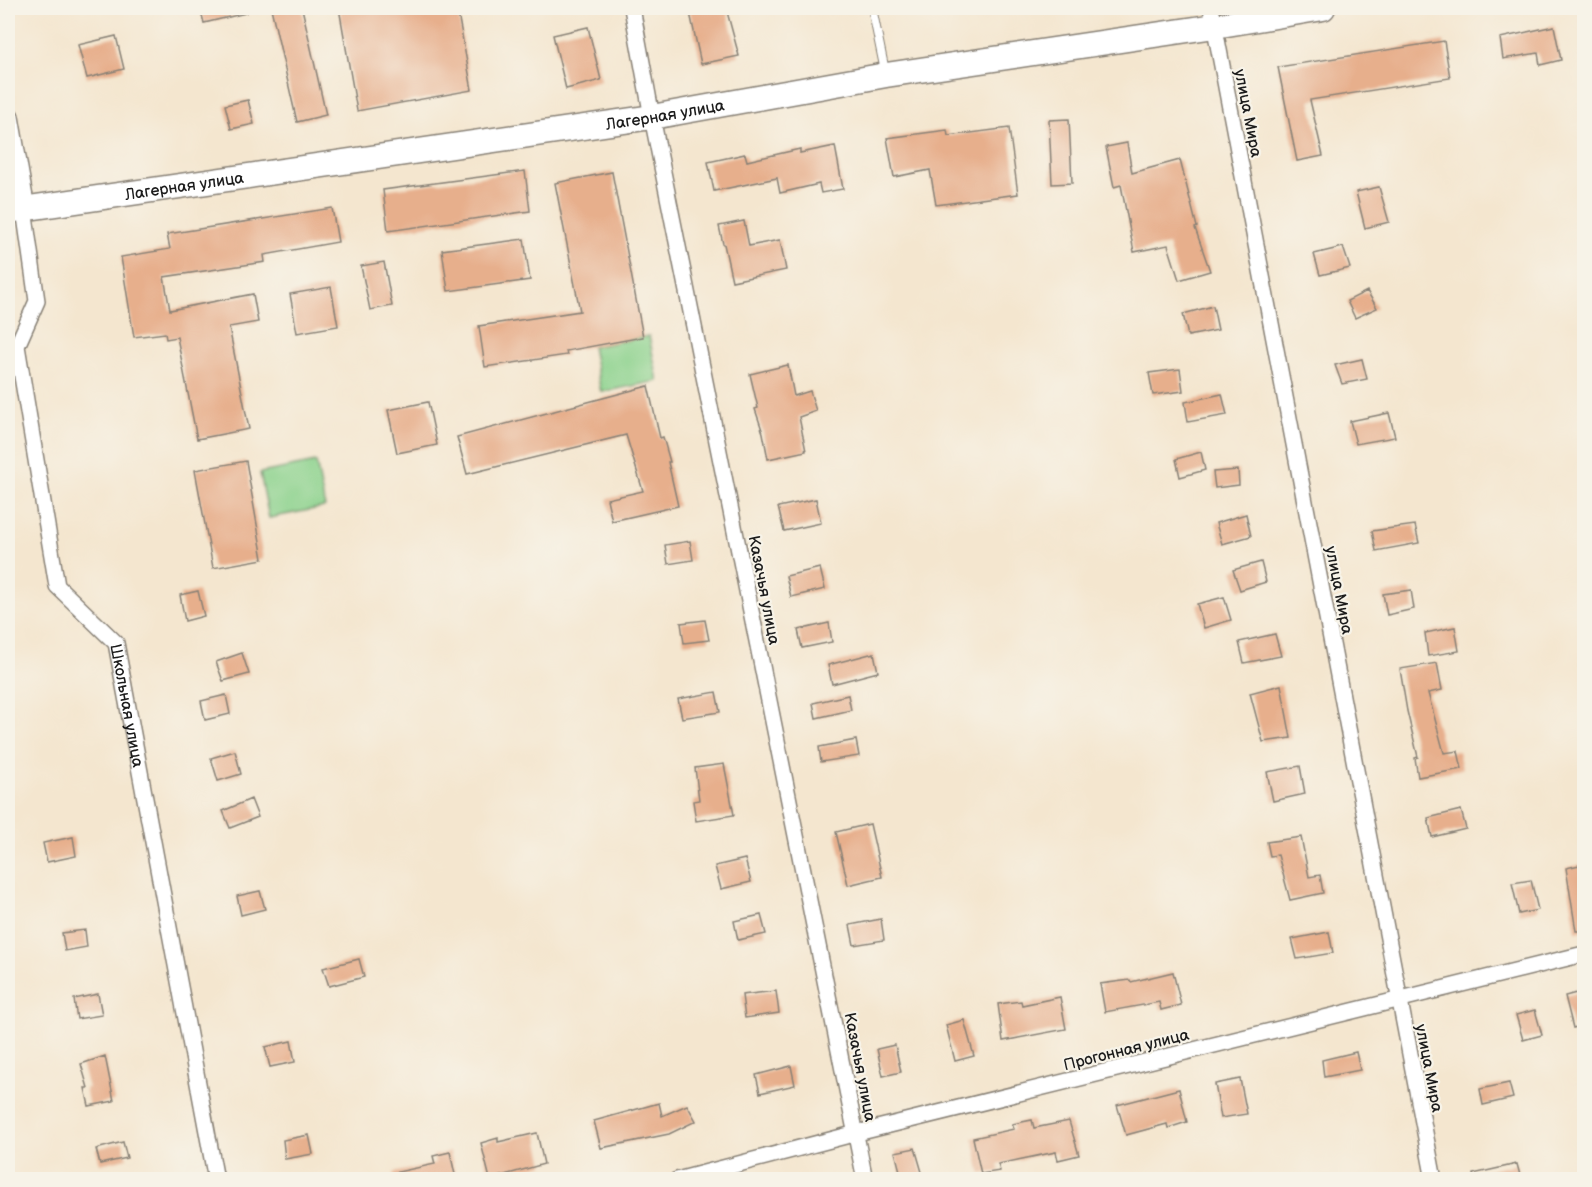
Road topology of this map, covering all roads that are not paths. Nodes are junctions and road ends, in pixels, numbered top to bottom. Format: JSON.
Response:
{"nodes":[{"id":1,"x":632,"y":8,"type":"edge"},
{"id":2,"x":872,"y":8,"type":"edge"},
{"id":3,"x":1323,"y":8,"type":"edge"},
{"id":4,"x":1213,"y":17,"type":"edge"},
{"id":5,"x":886,"y":75,"type":"junction"},
{"id":6,"x":8,"y":117,"type":"edge"},
{"id":7,"x":652,"y":117,"type":"junction"},
{"id":8,"x":16,"y":210,"type":"edge"},
{"id":9,"x":1584,"y":954,"type":"edge"},
{"id":10,"x":1399,"y":1001,"type":"junction"},
{"id":11,"x":856,"y":1133,"type":"junction"},
{"id":12,"x":216,"y":1179,"type":"edge"},
{"id":13,"x":677,"y":1179,"type":"edge"},
{"id":14,"x":865,"y":1179,"type":"edge"},
{"id":15,"x":1434,"y":1179,"type":"edge"}],
"edges":[{"from":1,"to":7,"type":"street","name":"Казачья улица"},
{"from":2,"to":5,"type":"lane"},
{"from":3,"to":4,"type":"main road","name":"Лагерная улица"},
{"from":4,"to":5,"type":"main road","name":"Лагерная улица"},
{"from":4,"to":10,"type":"street","name":"улица Мира"},
{"from":5,"to":7,"type":"main road","name":"Лагерная улица"},
{"from":6,"to":8,"type":"street","name":"Школьная улица"},
{"from":7,"to":8,"type":"main road","name":"Лагерная улица"},
{"from":7,"to":11,"type":"street","name":"Казачья улица"},
{"from":8,"to":12,"type":"street","name":"Школьная улица"},
{"from":9,"to":10,"type":"street","name":"Прогонная улица"},
{"from":10,"to":11,"type":"street","name":"Прогонная улица"},
{"from":10,"to":15,"type":"street","name":"улица Мира"},
{"from":11,"to":13,"type":"street","name":"Прогонная улица"},
{"from":11,"to":14,"type":"street","name":"Казачья улица"}]}
